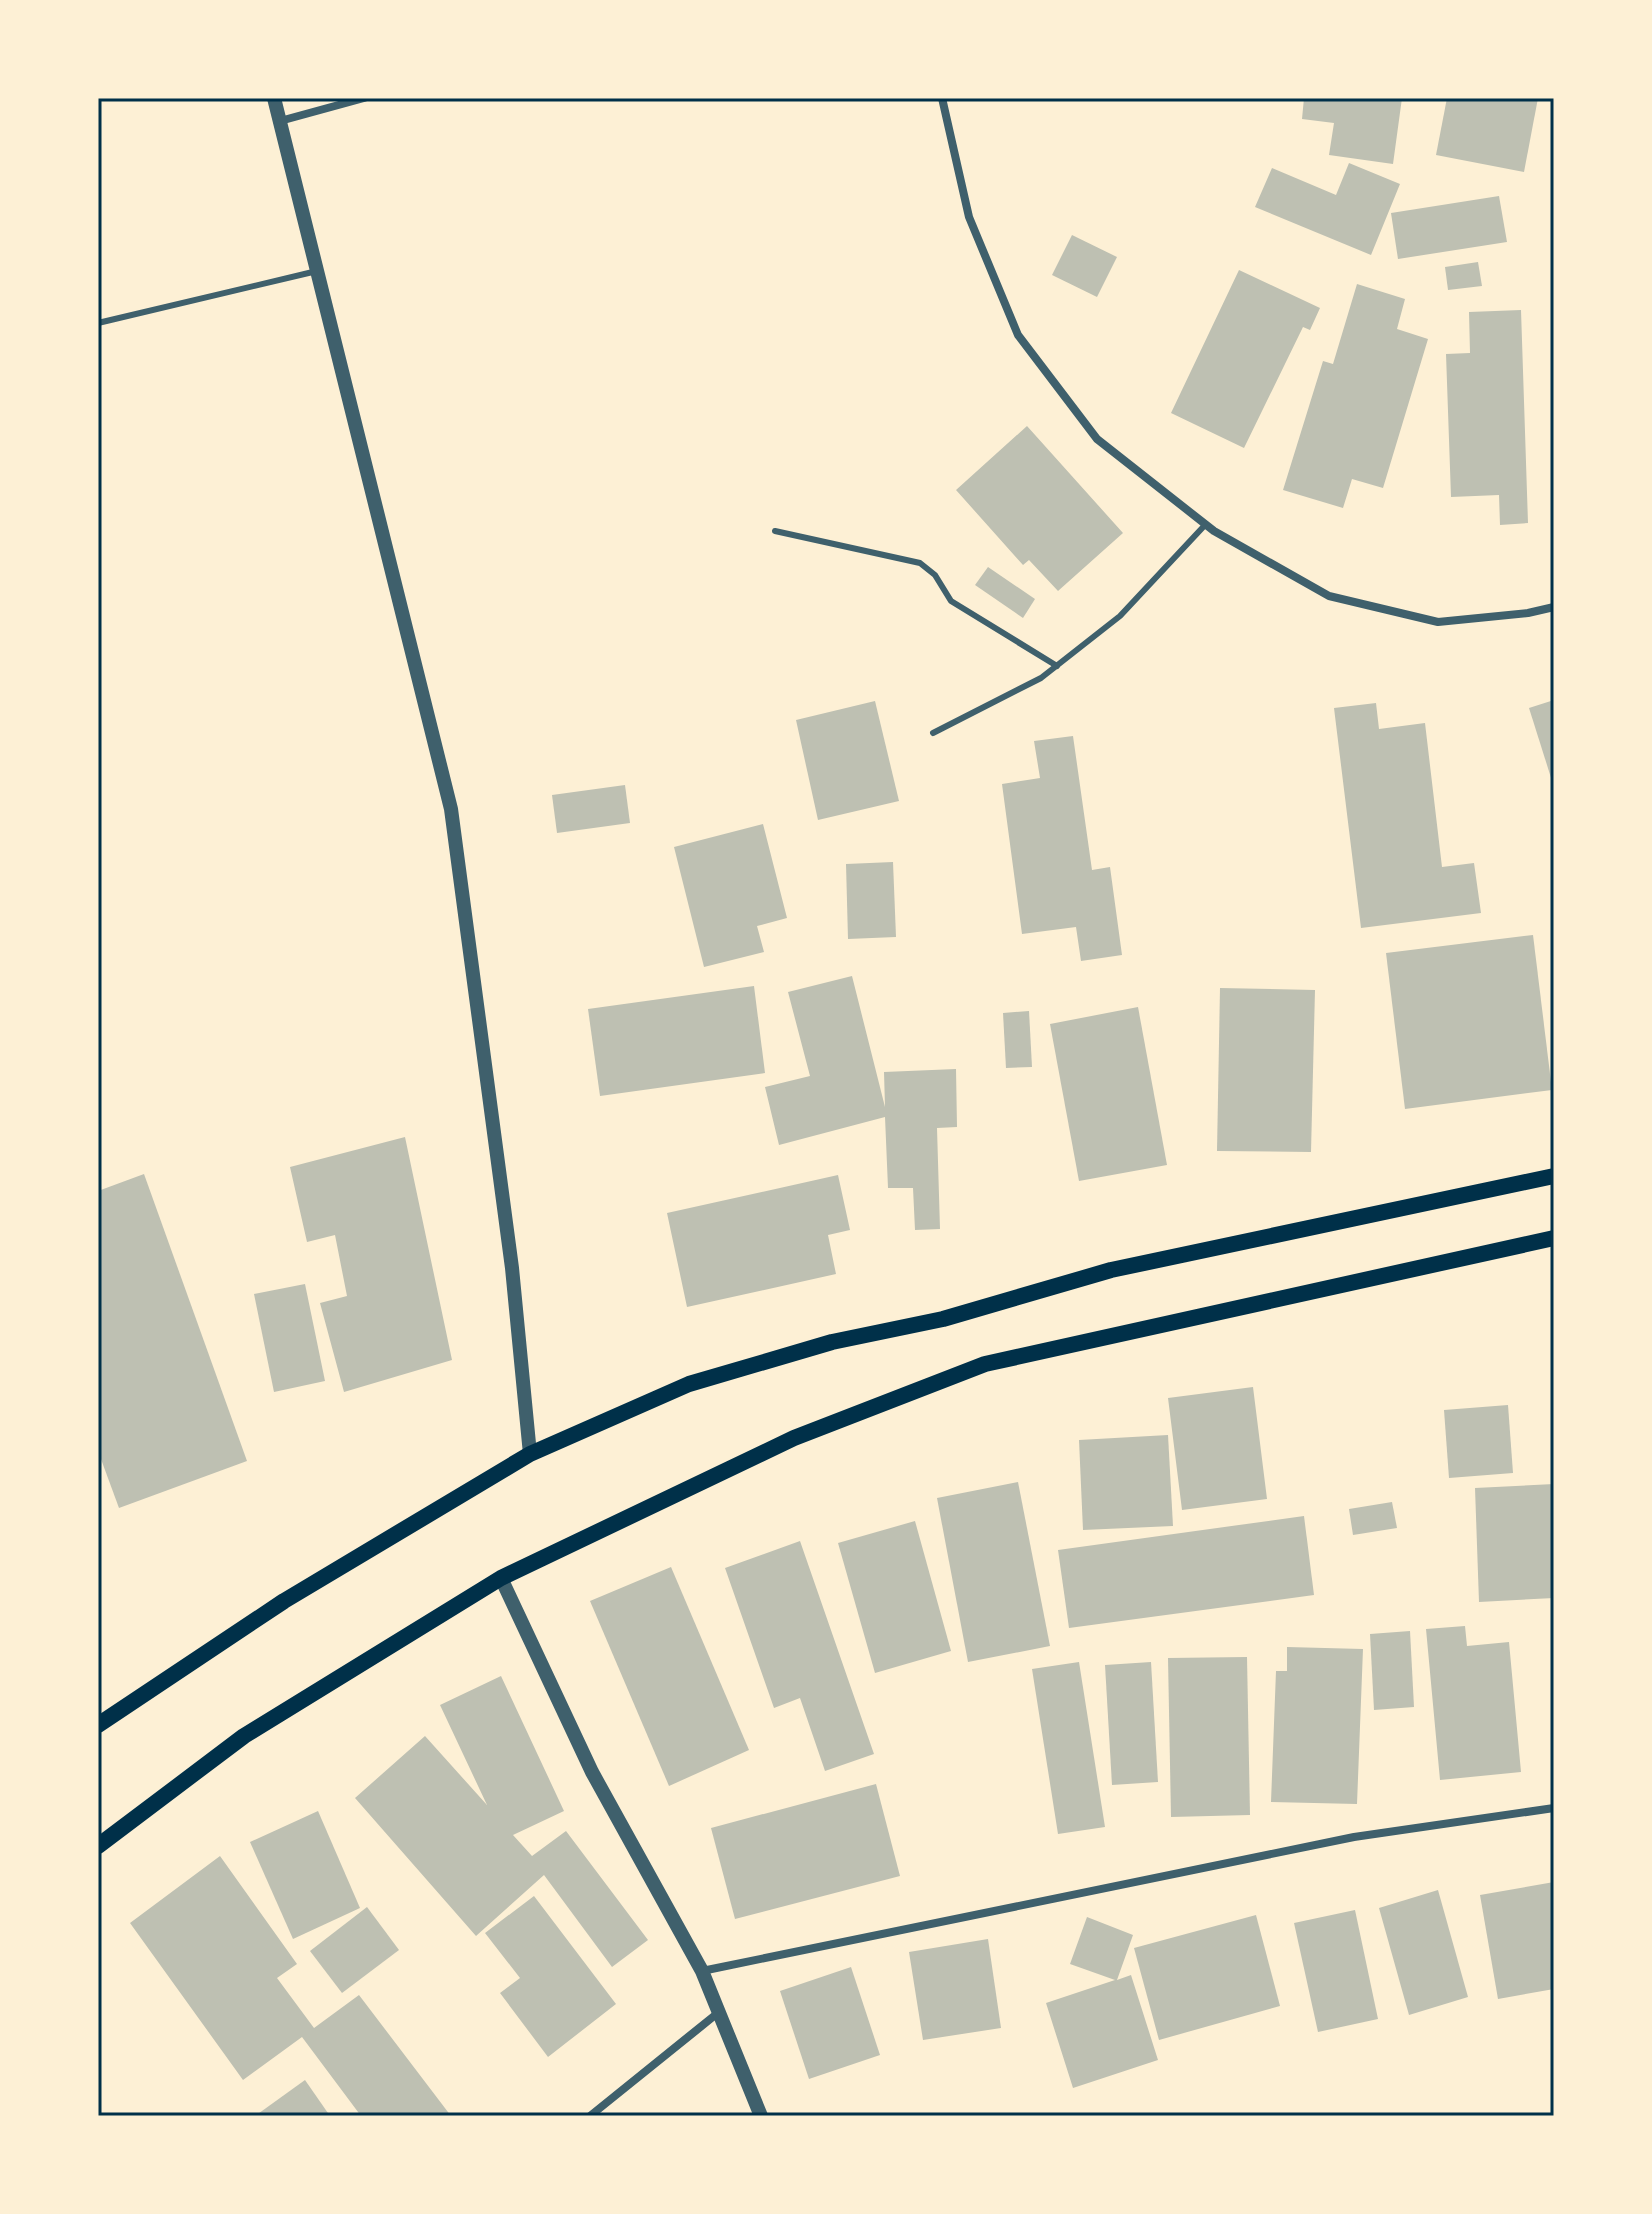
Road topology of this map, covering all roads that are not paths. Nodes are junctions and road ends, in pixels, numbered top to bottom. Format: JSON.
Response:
{"nodes":[{"id":1,"x":274,"y":98,"type":"edge"},
{"id":2,"x":364,"y":98,"type":"edge"},
{"id":3,"x":942,"y":98,"type":"edge"},
{"id":4,"x":280,"y":121,"type":"junction"},
{"id":5,"x":317,"y":271,"type":"junction"},
{"id":6,"x":98,"y":323,"type":"edge"},
{"id":7,"x":1205,"y":525,"type":"junction"},
{"id":8,"x":775,"y":531,"type":"dead end"},
{"id":9,"x":1554,"y":607,"type":"edge"},
{"id":10,"x":1057,"y":666,"type":"junction"},
{"id":11,"x":933,"y":733,"type":"dead end"},
{"id":12,"x":1554,"y":1176,"type":"edge"},
{"id":13,"x":1554,"y":1238,"type":"edge"},
{"id":14,"x":530,"y":1454,"type":"junction"},
{"id":15,"x":501,"y":1578,"type":"junction"},
{"id":16,"x":98,"y":1725,"type":"edge"},
{"id":17,"x":1554,"y":1808,"type":"edge"},
{"id":18,"x":98,"y":1846,"type":"edge"},
{"id":19,"x":702,"y":1971,"type":"junction"},
{"id":20,"x":719,"y":2012,"type":"junction"},
{"id":21,"x":590,"y":2116,"type":"edge"},
{"id":22,"x":761,"y":2116,"type":"edge"}],
"edges":[{"from":1,"to":4,"type":"street"},
{"from":2,"to":4,"type":"street"},
{"from":3,"to":7,"type":"street"},
{"from":4,"to":5,"type":"street"},
{"from":5,"to":6,"type":"lane"},
{"from":5,"to":14,"type":"street"},
{"from":7,"to":9,"type":"street"},
{"from":7,"to":10,"type":"lane"},
{"from":8,"to":10,"type":"lane"},
{"from":10,"to":11,"type":"lane"},
{"from":12,"to":14,"type":"main road"},
{"from":13,"to":15,"type":"main road"},
{"from":14,"to":16,"type":"main road"},
{"from":15,"to":18,"type":"main road"},
{"from":15,"to":19,"type":"street"},
{"from":17,"to":19,"type":"street"},
{"from":19,"to":20,"type":"street"},
{"from":20,"to":21,"type":"street"},
{"from":20,"to":22,"type":"street"}]}
